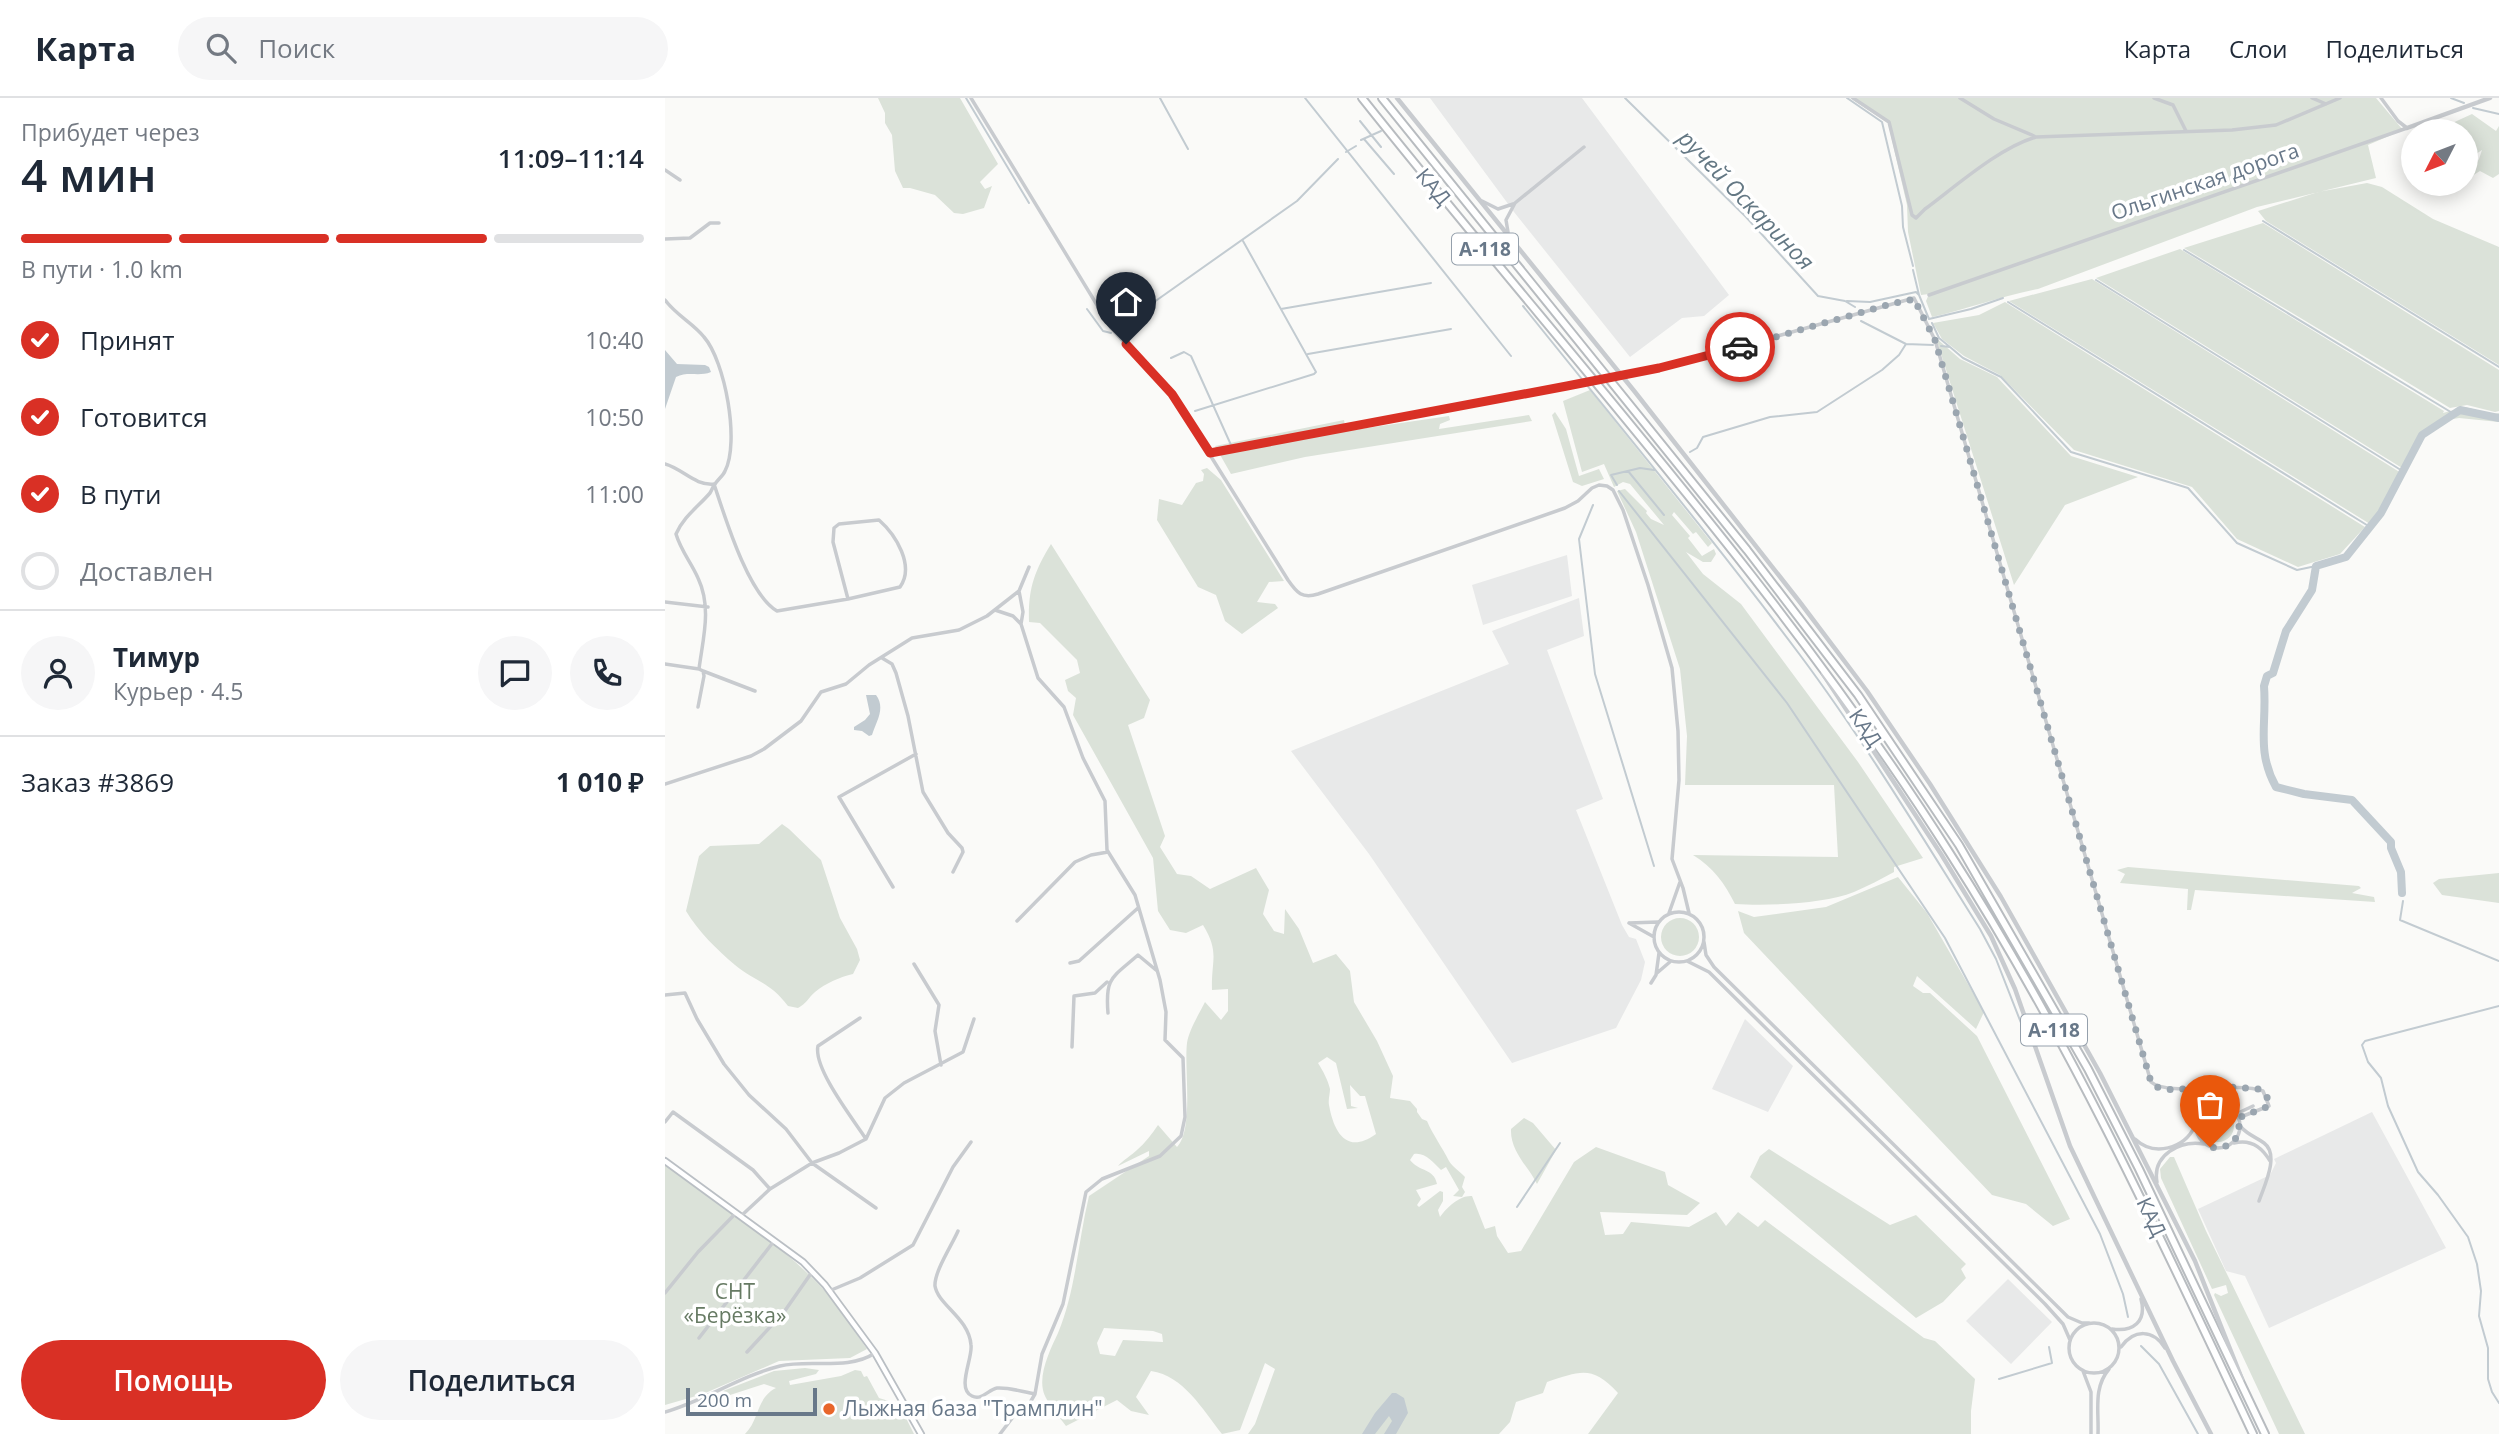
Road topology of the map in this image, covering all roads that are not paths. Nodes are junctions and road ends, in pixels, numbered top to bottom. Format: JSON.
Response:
{"nodes":[{"id":1,"x":971,"y":98,"type":"edge"},
{"id":2,"x":1362,"y":98,"type":"edge"},
{"id":3,"x":1382,"y":98,"type":"edge"},
{"id":4,"x":1397,"y":98,"type":"edge"},
{"id":5,"x":1853,"y":98,"type":"edge"},
{"id":6,"x":1960,"y":98,"type":"edge"},
{"id":7,"x":2154,"y":98,"type":"edge"},
{"id":8,"x":2312,"y":98,"type":"edge"},
{"id":9,"x":2340,"y":98,"type":"edge"},
{"id":10,"x":2381,"y":98,"type":"edge"},
{"id":11,"x":2490,"y":98,"type":"edge"},
{"id":12,"x":2327,"y":104,"type":"junction"},
{"id":13,"x":2432,"y":119,"type":"edge"},
{"id":14,"x":2401,"y":121,"type":"edge"},
{"id":15,"x":2401,"y":130,"type":"edge"},
{"id":16,"x":2186,"y":131,"type":"junction"},
{"id":17,"x":2036,"y":137,"type":"junction"},
{"id":18,"x":1584,"y":147,"type":"dead end"},
{"id":19,"x":665,"y":170,"type":"edge"},
{"id":20,"x":680,"y":180,"type":"dead end"},
{"id":21,"x":1475,"y":196,"type":"junction"},
{"id":22,"x":1515,"y":203,"type":"junction"},
{"id":23,"x":719,"y":223,"type":"dead end"},
{"id":24,"x":665,"y":239,"type":"edge"},
{"id":25,"x":1513,"y":244,"type":"junction"},
{"id":26,"x":1929,"y":295,"type":"dead end"},
{"id":27,"x":665,"y":300,"type":"edge"},
{"id":28,"x":1210,"y":453,"type":"junction"},
{"id":29,"x":665,"y":464,"type":"edge"},
{"id":30,"x":715,"y":484,"type":"junction"},
{"id":31,"x":1029,"y":567,"type":"dead end"},
{"id":32,"x":1019,"y":590,"type":"junction"},
{"id":33,"x":848,"y":599,"type":"junction"},
{"id":34,"x":665,"y":603,"type":"edge"},
{"id":35,"x":708,"y":607,"type":"junction"},
{"id":36,"x":995,"y":610,"type":"junction"},
{"id":37,"x":1021,"y":624,"type":"junction"},
{"id":38,"x":1809,"y":653,"type":"junction"},
{"id":39,"x":881,"y":658,"type":"junction"},
{"id":40,"x":665,"y":664,"type":"edge"},
{"id":41,"x":701,"y":670,"type":"junction"},
{"id":42,"x":755,"y":691,"type":"dead end"},
{"id":43,"x":698,"y":707,"type":"dead end"},
{"id":44,"x":916,"y":754,"type":"junction"},
{"id":45,"x":665,"y":784,"type":"edge"},
{"id":46,"x":1108,"y":852,"type":"junction"},
{"id":47,"x":953,"y":872,"type":"dead end"},
{"id":48,"x":1680,"y":882,"type":"junction"},
{"id":49,"x":893,"y":887,"type":"dead end"},
{"id":50,"x":1138,"y":908,"type":"junction"},
{"id":51,"x":1689,"y":913,"type":"junction"},
{"id":52,"x":1669,"y":914,"type":"junction"},
{"id":53,"x":1017,"y":921,"type":"dead end"},
{"id":54,"x":1659,"y":922,"type":"junction"},
{"id":55,"x":1654,"y":937,"type":"junction"},
{"id":56,"x":1705,"y":942,"type":"junction"},
{"id":57,"x":1659,"y":953,"type":"junction"},
{"id":58,"x":1671,"y":961,"type":"junction"},
{"id":59,"x":1687,"y":961,"type":"junction"},
{"id":60,"x":1070,"y":963,"type":"dead end"},
{"id":61,"x":914,"y":964,"type":"dead end"},
{"id":62,"x":1158,"y":971,"type":"junction"},
{"id":63,"x":1655,"y":975,"type":"junction"},
{"id":64,"x":1109,"y":981,"type":"junction"},
{"id":65,"x":1651,"y":983,"type":"dead end"},
{"id":66,"x":665,"y":995,"type":"edge"},
{"id":67,"x":1108,"y":1013,"type":"dead end"},
{"id":68,"x":860,"y":1018,"type":"dead end"},
{"id":69,"x":974,"y":1019,"type":"dead end"},
{"id":70,"x":1072,"y":1047,"type":"dead end"},
{"id":71,"x":941,"y":1065,"type":"junction"},
{"id":72,"x":2253,"y":1106,"type":"dead end"},
{"id":73,"x":2237,"y":1116,"type":"junction"},
{"id":74,"x":665,"y":1122,"type":"edge"},
{"id":75,"x":2196,"y":1124,"type":"junction"},
{"id":76,"x":2240,"y":1125,"type":"junction"},
{"id":77,"x":866,"y":1139,"type":"junction"},
{"id":78,"x":2135,"y":1139,"type":"junction"},
{"id":79,"x":971,"y":1142,"type":"dead end"},
{"id":80,"x":2205,"y":1144,"type":"junction"},
{"id":81,"x":2232,"y":1144,"type":"junction"},
{"id":82,"x":665,"y":1161,"type":"edge"},
{"id":83,"x":2270,"y":1161,"type":"junction"},
{"id":84,"x":812,"y":1163,"type":"junction"},
{"id":85,"x":2157,"y":1184,"type":"junction"},
{"id":86,"x":770,"y":1189,"type":"junction"},
{"id":87,"x":2259,"y":1200,"type":"dead end"},
{"id":88,"x":876,"y":1208,"type":"dead end"},
{"id":89,"x":738,"y":1215,"type":"junction"},
{"id":90,"x":958,"y":1231,"type":"dead end"},
{"id":91,"x":774,"y":1241,"type":"junction"},
{"id":92,"x":812,"y":1272,"type":"junction"},
{"id":93,"x":2139,"y":1290,"type":"junction"},
{"id":94,"x":829,"y":1291,"type":"junction"},
{"id":95,"x":665,"y":1293,"type":"edge"},
{"id":96,"x":2089,"y":1323,"type":"junction"},
{"id":97,"x":2112,"y":1329,"type":"junction"},
{"id":98,"x":699,"y":1338,"type":"dead end"},
{"id":99,"x":2070,"y":1340,"type":"junction"},
{"id":100,"x":2120,"y":1349,"type":"junction"},
{"id":101,"x":747,"y":1352,"type":"dead end"},
{"id":102,"x":875,"y":1353,"type":"junction"},
{"id":103,"x":2173,"y":1361,"type":"junction"},
{"id":104,"x":2110,"y":1368,"type":"junction"},
{"id":105,"x":2083,"y":1371,"type":"junction"},
{"id":106,"x":1035,"y":1394,"type":"junction"},
{"id":107,"x":665,"y":1412,"type":"edge"},
{"id":108,"x":2257,"y":1418,"type":"junction"},
{"id":109,"x":921,"y":1434,"type":"edge"},
{"id":110,"x":1000,"y":1434,"type":"edge"},
{"id":111,"x":2091,"y":1434,"type":"edge"},
{"id":112,"x":2098,"y":1434,"type":"edge"},
{"id":113,"x":2211,"y":1434,"type":"edge"},
{"id":114,"x":2253,"y":1434,"type":"edge"},
{"id":115,"x":2265,"y":1434,"type":"edge"}],
"edges":[{"from":1,"to":28,"type":"street"},
{"from":2,"to":38,"type":"highway","name":"КАД","number":"А-118"},
{"from":3,"to":108,"type":"highway","name":"КАД","number":"А-118"},
{"from":4,"to":21,"type":"street"},
{"from":5,"to":17,"type":"street"},
{"from":6,"to":17,"type":"street"},
{"from":7,"to":16,"type":"street"},
{"from":8,"to":12,"type":"street"},
{"from":9,"to":12,"type":"street"},
{"from":10,"to":14,"type":"street"},
{"from":11,"to":13,"type":"street","name":"Ольгинская дорога"},
{"from":12,"to":16,"type":"street"},
{"from":15,"to":26,"type":"street","name":"Ольгинская дорога"},
{"from":16,"to":17,"type":"street"},
{"from":18,"to":22,"type":"street"},
{"from":19,"to":20,"type":"street"},
{"from":21,"to":22,"type":"street"},
{"from":21,"to":25,"type":"street"},
{"from":22,"to":25,"type":"street"},
{"from":23,"to":24,"type":"street"},
{"from":25,"to":78,"type":"street"},
{"from":27,"to":30,"type":"street"},
{"from":28,"to":48,"type":"street"},
{"from":28,"to":73,"type":"street","bridge":true},
{"from":29,"to":30,"type":"street"},
{"from":30,"to":33,"type":"street"},
{"from":30,"to":35,"type":"street"},
{"from":31,"to":32,"type":"street"},
{"from":32,"to":36,"type":"street"},
{"from":32,"to":37,"type":"street"},
{"from":33,"to":33,"type":"street"},
{"from":34,"to":35,"type":"street"},
{"from":35,"to":41,"type":"street"},
{"from":36,"to":37,"type":"street"},
{"from":36,"to":39,"type":"street"},
{"from":37,"to":46,"type":"street"},
{"from":38,"to":93,"type":"street"},
{"from":38,"to":114,"type":"highway","name":"КАД","number":"А-118"},
{"from":39,"to":44,"type":"street"},
{"from":39,"to":45,"type":"street"},
{"from":40,"to":41,"type":"street"},
{"from":41,"to":42,"type":"street"},
{"from":41,"to":43,"type":"street"},
{"from":44,"to":47,"type":"street"},
{"from":44,"to":49,"type":"street"},
{"from":46,"to":50,"type":"street"},
{"from":46,"to":53,"type":"street"},
{"from":48,"to":51,"type":"street"},
{"from":48,"to":52,"type":"street"},
{"from":50,"to":60,"type":"street"},
{"from":50,"to":62,"type":"street"},
{"from":51,"to":52,"type":"street"},
{"from":51,"to":56,"type":"street"},
{"from":52,"to":54,"type":"street"},
{"from":54,"to":55,"type":"street"},
{"from":54,"to":55,"type":"street"},
{"from":55,"to":57,"type":"street"},
{"from":56,"to":59,"type":"street"},
{"from":56,"to":96,"type":"street"},
{"from":57,"to":58,"type":"street"},
{"from":57,"to":63,"type":"street"},
{"from":58,"to":59,"type":"street"},
{"from":58,"to":63,"type":"street"},
{"from":59,"to":99,"type":"street"},
{"from":61,"to":71,"type":"street"},
{"from":62,"to":64,"type":"street"},
{"from":62,"to":106,"type":"street"},
{"from":63,"to":65,"type":"street"},
{"from":64,"to":67,"type":"street"},
{"from":64,"to":70,"type":"street"},
{"from":66,"to":84,"type":"street"},
{"from":68,"to":77,"type":"street"},
{"from":69,"to":71,"type":"street"},
{"from":71,"to":77,"type":"street"},
{"from":72,"to":73,"type":"street"},
{"from":73,"to":75,"type":"street"},
{"from":73,"to":76,"type":"street"},
{"from":74,"to":86,"type":"street"},
{"from":75,"to":78,"type":"street"},
{"from":75,"to":80,"type":"street"},
{"from":76,"to":81,"type":"street"},
{"from":76,"to":83,"type":"street"},
{"from":77,"to":84,"type":"street"},
{"from":78,"to":85,"type":"street"},
{"from":79,"to":94,"type":"street"},
{"from":80,"to":81,"type":"street"},
{"from":80,"to":85,"type":"street"},
{"from":81,"to":83,"type":"street"},
{"from":82,"to":89,"type":"main road"},
{"from":83,"to":87,"type":"street"},
{"from":84,"to":86,"type":"street"},
{"from":84,"to":88,"type":"street"},
{"from":85,"to":108,"type":"street"},
{"from":86,"to":89,"type":"street"},
{"from":89,"to":91,"type":"main road"},
{"from":89,"to":95,"type":"street"},
{"from":90,"to":106,"type":"street"},
{"from":91,"to":92,"type":"main road"},
{"from":91,"to":98,"type":"street"},
{"from":92,"to":94,"type":"main road"},
{"from":92,"to":101,"type":"street"},
{"from":93,"to":97,"type":"street"},
{"from":93,"to":103,"type":"street"},
{"from":94,"to":102,"type":"main road"},
{"from":96,"to":97,"type":"street"},
{"from":96,"to":99,"type":"street"},
{"from":97,"to":100,"type":"street"},
{"from":99,"to":105,"type":"street"},
{"from":100,"to":103,"type":"street"},
{"from":100,"to":104,"type":"street"},
{"from":102,"to":107,"type":"street"},
{"from":102,"to":109,"type":"main road"},
{"from":103,"to":113,"type":"street"},
{"from":104,"to":105,"type":"street"},
{"from":104,"to":112,"type":"street"},
{"from":105,"to":111,"type":"street"},
{"from":106,"to":110,"type":"street"},
{"from":108,"to":115,"type":"highway","name":"КАД","number":"А-118"}]}
